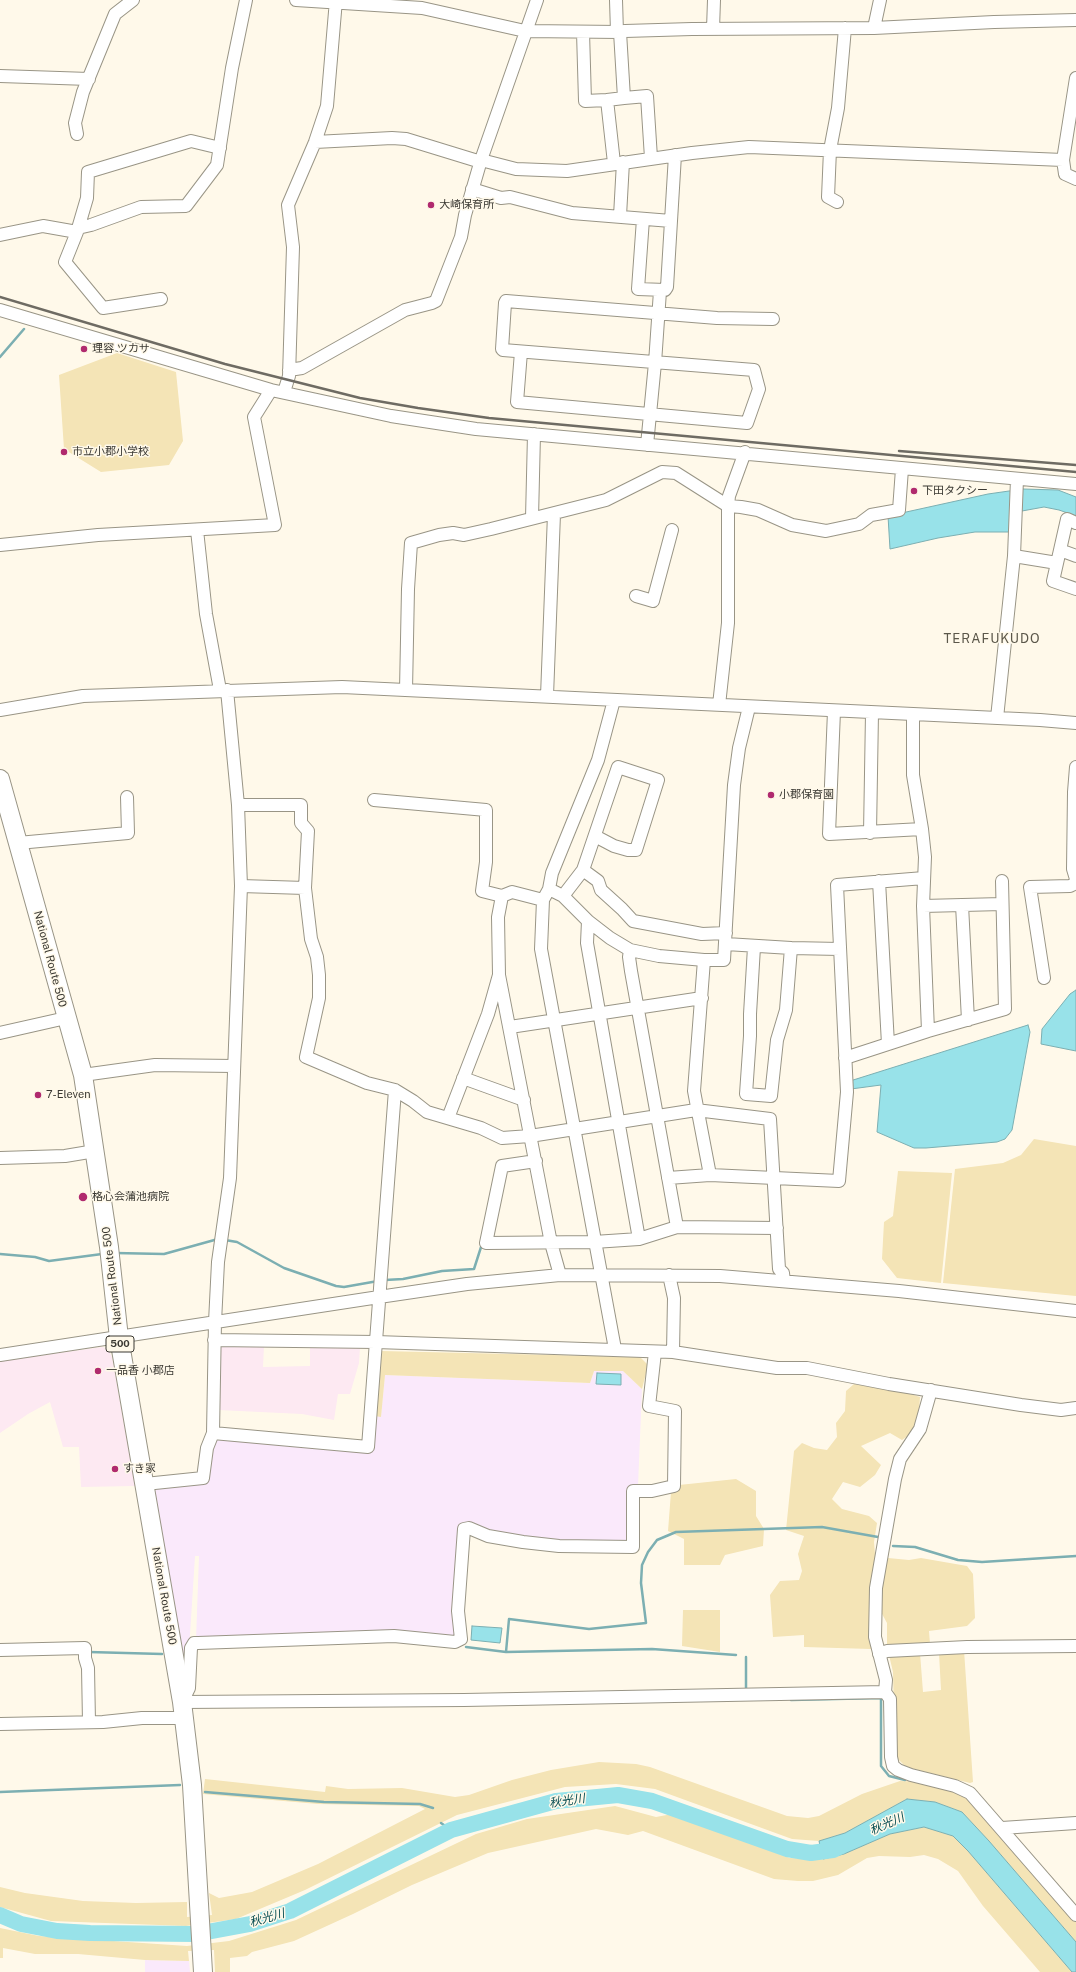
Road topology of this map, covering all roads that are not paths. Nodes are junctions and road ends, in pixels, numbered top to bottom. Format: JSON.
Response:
{"nodes":[{"id":1,"x":133,"y":0,"type":"edge"},
{"id":2,"x":246,"y":0,"type":"edge"},
{"id":3,"x":296,"y":0,"type":"edge"},
{"id":4,"x":537,"y":0,"type":"edge"},
{"id":5,"x":616,"y":0,"type":"edge"},
{"id":6,"x":714,"y":0,"type":"edge"},
{"id":7,"x":880,"y":0,"type":"edge"},
{"id":8,"x":337,"y":1,"type":"edge"},
{"id":9,"x":1076,"y":20,"type":"edge"},
{"id":10,"x":844,"y":28,"type":"junction"},
{"id":11,"x":874,"y":28,"type":"junction"},
{"id":12,"x":713,"y":29,"type":"junction"},
{"id":13,"x":525,"y":31,"type":"junction"},
{"id":14,"x":583,"y":32,"type":"junction"},
{"id":15,"x":619,"y":32,"type":"junction"},
{"id":16,"x":0,"y":76,"type":"edge"},
{"id":17,"x":1076,"y":78,"type":"edge"},
{"id":18,"x":89,"y":79,"type":"junction"},
{"id":19,"x":624,"y":98,"type":"junction"},
{"id":20,"x":608,"y":100,"type":"junction"},
{"id":21,"x":77,"y":134,"type":"dead end"},
{"id":22,"x":315,"y":142,"type":"junction"},
{"id":23,"x":220,"y":148,"type":"junction"},
{"id":24,"x":830,"y":150,"type":"junction"},
{"id":25,"x":675,"y":155,"type":"junction"},
{"id":26,"x":651,"y":158,"type":"junction"},
{"id":27,"x":1063,"y":160,"type":"junction"},
{"id":28,"x":481,"y":161,"type":"junction"},
{"id":29,"x":619,"y":163,"type":"junction"},
{"id":30,"x":1076,"y":179,"type":"edge"},
{"id":31,"x":472,"y":189,"type":"junction"},
{"id":32,"x":837,"y":202,"type":"dead end"},
{"id":33,"x":620,"y":216,"type":"junction"},
{"id":34,"x":643,"y":219,"type":"junction"},
{"id":35,"x":671,"y":221,"type":"junction"},
{"id":36,"x":78,"y":230,"type":"junction"},
{"id":37,"x":0,"y":235,"type":"edge"},
{"id":38,"x":660,"y":291,"type":"junction"},
{"id":39,"x":161,"y":299,"type":"dead end"},
{"id":40,"x":0,"y":310,"type":"edge"},
{"id":41,"x":658,"y":314,"type":"junction"},
{"id":42,"x":773,"y":318,"type":"dead end"},
{"id":43,"x":521,"y":352,"type":"junction"},
{"id":44,"x":655,"y":363,"type":"junction"},
{"id":45,"x":289,"y":370,"type":"junction"},
{"id":46,"x":271,"y":390,"type":"junction"},
{"id":47,"x":284,"y":392,"type":"junction"},
{"id":48,"x":650,"y":415,"type":"junction"},
{"id":49,"x":534,"y":434,"type":"junction"},
{"id":50,"x":647,"y":445,"type":"junction"},
{"id":51,"x":745,"y":452,"type":"junction"},
{"id":52,"x":902,"y":469,"type":"junction"},
{"id":53,"x":1017,"y":479,"type":"junction"},
{"id":54,"x":1076,"y":484,"type":"edge"},
{"id":55,"x":728,"y":506,"type":"junction"},
{"id":56,"x":554,"y":514,"type":"junction"},
{"id":57,"x":532,"y":518,"type":"junction"},
{"id":58,"x":1076,"y":523,"type":"edge"},
{"id":59,"x":197,"y":530,"type":"junction"},
{"id":60,"x":672,"y":530,"type":"dead end"},
{"id":61,"x":0,"y":544,"type":"edge"},
{"id":62,"x":1060,"y":550,"type":"junction"},
{"id":63,"x":1014,"y":556,"type":"junction"},
{"id":64,"x":1076,"y":556,"type":"edge"},
{"id":65,"x":1057,"y":563,"type":"junction"},
{"id":66,"x":1076,"y":589,"type":"edge"},
{"id":67,"x":636,"y":596,"type":"dead end"},
{"id":68,"x":224,"y":690,"type":"junction"},
{"id":69,"x":406,"y":690,"type":"junction"},
{"id":70,"x":547,"y":696,"type":"junction"},
{"id":71,"x":614,"y":700,"type":"junction"},
{"id":72,"x":719,"y":705,"type":"junction"},
{"id":73,"x":749,"y":707,"type":"junction"},
{"id":74,"x":0,"y":710,"type":"edge"},
{"id":75,"x":834,"y":711,"type":"junction"},
{"id":76,"x":872,"y":713,"type":"junction"},
{"id":77,"x":913,"y":714,"type":"junction"},
{"id":78,"x":997,"y":718,"type":"junction"},
{"id":79,"x":1076,"y":723,"type":"edge"},
{"id":80,"x":1076,"y":767,"type":"edge"},
{"id":81,"x":0,"y":779,"type":"edge"},
{"id":82,"x":127,"y":797,"type":"dead end"},
{"id":83,"x":374,"y":800,"type":"dead end"},
{"id":84,"x":238,"y":805,"type":"junction"},
{"id":85,"x":922,"y":829,"type":"junction"},
{"id":86,"x":870,"y":833,"type":"junction"},
{"id":87,"x":595,"y":836,"type":"junction"},
{"id":88,"x":18,"y":843,"type":"junction"},
{"id":89,"x":583,"y":870,"type":"junction"},
{"id":90,"x":924,"y":878,"type":"junction"},
{"id":91,"x":1076,"y":879,"type":"edge"},
{"id":92,"x":879,"y":881,"type":"junction"},
{"id":93,"x":1002,"y":881,"type":"dead end"},
{"id":94,"x":1076,"y":883,"type":"edge"},
{"id":95,"x":241,"y":886,"type":"junction"},
{"id":96,"x":305,"y":888,"type":"junction"},
{"id":97,"x":549,"y":889,"type":"junction"},
{"id":98,"x":502,"y":896,"type":"junction"},
{"id":99,"x":563,"y":896,"type":"junction"},
{"id":100,"x":543,"y":900,"type":"junction"},
{"id":101,"x":962,"y":904,"type":"junction"},
{"id":102,"x":1002,"y":904,"type":"junction"},
{"id":103,"x":923,"y":906,"type":"junction"},
{"id":104,"x":588,"y":921,"type":"junction"},
{"id":105,"x":726,"y":939,"type":"junction"},
{"id":106,"x":754,"y":946,"type":"junction"},
{"id":107,"x":791,"y":948,"type":"junction"},
{"id":108,"x":840,"y":949,"type":"junction"},
{"id":109,"x":630,"y":950,"type":"junction"},
{"id":110,"x":704,"y":960,"type":"junction"},
{"id":111,"x":499,"y":975,"type":"junction"},
{"id":112,"x":1044,"y":978,"type":"dead end"},
{"id":113,"x":702,"y":998,"type":"junction"},
{"id":114,"x":638,"y":1008,"type":"junction"},
{"id":115,"x":600,"y":1014,"type":"junction"},
{"id":116,"x":66,"y":1018,"type":"junction"},
{"id":117,"x":968,"y":1020,"type":"junction"},
{"id":118,"x":556,"y":1021,"type":"junction"},
{"id":119,"x":510,"y":1027,"type":"junction"},
{"id":120,"x":928,"y":1031,"type":"junction"},
{"id":121,"x":0,"y":1033,"type":"edge"},
{"id":122,"x":888,"y":1044,"type":"junction"},
{"id":123,"x":845,"y":1058,"type":"junction"},
{"id":124,"x":234,"y":1066,"type":"junction"},
{"id":125,"x":83,"y":1075,"type":"junction"},
{"id":126,"x":462,"y":1078,"type":"junction"},
{"id":127,"x":395,"y":1090,"type":"junction"},
{"id":128,"x":524,"y":1100,"type":"junction"},
{"id":129,"x":696,"y":1110,"type":"junction"},
{"id":130,"x":657,"y":1116,"type":"junction"},
{"id":131,"x":448,"y":1118,"type":"junction"},
{"id":132,"x":618,"y":1122,"type":"junction"},
{"id":133,"x":575,"y":1128,"type":"junction"},
{"id":134,"x":530,"y":1136,"type":"junction"},
{"id":135,"x":95,"y":1151,"type":"junction"},
{"id":136,"x":0,"y":1158,"type":"edge"},
{"id":137,"x":536,"y":1161,"type":"junction"},
{"id":138,"x":710,"y":1175,"type":"junction"},
{"id":139,"x":774,"y":1177,"type":"junction"},
{"id":140,"x":668,"y":1178,"type":"junction"},
{"id":141,"x":677,"y":1227,"type":"junction"},
{"id":142,"x":777,"y":1228,"type":"junction"},
{"id":143,"x":639,"y":1239,"type":"junction"},
{"id":144,"x":551,"y":1242,"type":"junction"},
{"id":145,"x":594,"y":1242,"type":"junction"},
{"id":146,"x":601,"y":1274,"type":"junction"},
{"id":147,"x":560,"y":1275,"type":"junction"},
{"id":148,"x":669,"y":1275,"type":"junction"},
{"id":149,"x":784,"y":1281,"type":"junction"},
{"id":150,"x":379,"y":1297,"type":"junction"},
{"id":151,"x":1076,"y":1311,"type":"edge"},
{"id":152,"x":215,"y":1322,"type":"junction"},
{"id":153,"x":119,"y":1338,"type":"junction"},
{"id":154,"x":214,"y":1340,"type":"junction"},
{"id":155,"x":376,"y":1342,"type":"junction"},
{"id":156,"x":615,"y":1349,"type":"junction"},
{"id":157,"x":655,"y":1352,"type":"junction"},
{"id":158,"x":673,"y":1352,"type":"junction"},
{"id":159,"x":0,"y":1355,"type":"edge"},
{"id":160,"x":931,"y":1390,"type":"junction"},
{"id":161,"x":1076,"y":1408,"type":"edge"},
{"id":162,"x":213,"y":1433,"type":"junction"},
{"id":163,"x":145,"y":1484,"type":"junction"},
{"id":164,"x":1076,"y":1646,"type":"edge"},
{"id":165,"x":0,"y":1650,"type":"edge"},
{"id":166,"x":879,"y":1654,"type":"junction"},
{"id":167,"x":885,"y":1692,"type":"junction"},
{"id":168,"x":183,"y":1710,"type":"junction"},
{"id":169,"x":88,"y":1722,"type":"junction"},
{"id":170,"x":0,"y":1724,"type":"edge"},
{"id":171,"x":1076,"y":1822,"type":"edge"},
{"id":172,"x":1002,"y":1828,"type":"junction"},
{"id":173,"x":1076,"y":1915,"type":"edge"},
{"id":174,"x":203,"y":1972,"type":"edge"}],
"edges":[{"from":1,"to":18,"type":"street"},
{"from":2,"to":23,"type":"street"},
{"from":3,"to":8,"type":"street"},
{"from":4,"to":13,"type":"street"},
{"from":5,"to":15,"type":"street"},
{"from":6,"to":12,"type":"street"},
{"from":7,"to":11,"type":"street"},
{"from":8,"to":13,"type":"street"},
{"from":8,"to":22,"type":"street"},
{"from":9,"to":11,"type":"street"},
{"from":10,"to":11,"type":"street"},
{"from":10,"to":12,"type":"street"},
{"from":10,"to":24,"type":"street"},
{"from":12,"to":15,"type":"street"},
{"from":13,"to":14,"type":"street"},
{"from":13,"to":28,"type":"street"},
{"from":14,"to":15,"type":"street"},
{"from":14,"to":20,"type":"street"},
{"from":15,"to":19,"type":"street"},
{"from":16,"to":18,"type":"street"},
{"from":17,"to":27,"type":"street"},
{"from":18,"to":21,"type":"street"},
{"from":19,"to":20,"type":"street"},
{"from":19,"to":26,"type":"street"},
{"from":20,"to":29,"type":"street"},
{"from":22,"to":28,"type":"street"},
{"from":22,"to":45,"type":"street"},
{"from":23,"to":36,"type":"street"},
{"from":23,"to":36,"type":"street"},
{"from":24,"to":25,"type":"street"},
{"from":24,"to":27,"type":"street"},
{"from":24,"to":32,"type":"street"},
{"from":25,"to":26,"type":"street"},
{"from":25,"to":35,"type":"street"},
{"from":26,"to":29,"type":"street"},
{"from":27,"to":30,"type":"street"},
{"from":28,"to":29,"type":"street"},
{"from":28,"to":31,"type":"street"},
{"from":29,"to":33,"type":"street"},
{"from":31,"to":33,"type":"street"},
{"from":31,"to":45,"type":"street"},
{"from":33,"to":34,"type":"street"},
{"from":34,"to":35,"type":"street"},
{"from":34,"to":38,"type":"street"},
{"from":35,"to":38,"type":"street"},
{"from":36,"to":37,"type":"street"},
{"from":36,"to":39,"type":"street"},
{"from":38,"to":41,"type":"street"},
{"from":40,"to":46,"type":"street"},
{"from":41,"to":42,"type":"street"},
{"from":41,"to":43,"type":"street"},
{"from":41,"to":44,"type":"street"},
{"from":43,"to":44,"type":"street"},
{"from":43,"to":48,"type":"street"},
{"from":44,"to":48,"type":"street"},
{"from":44,"to":48,"type":"street"},
{"from":45,"to":47,"type":"street"},
{"from":46,"to":47,"type":"street"},
{"from":46,"to":59,"type":"street"},
{"from":47,"to":49,"type":"street"},
{"from":48,"to":50,"type":"street"},
{"from":49,"to":50,"type":"street"},
{"from":49,"to":57,"type":"street"},
{"from":50,"to":51,"type":"street"},
{"from":51,"to":52,"type":"street"},
{"from":51,"to":55,"type":"street"},
{"from":52,"to":53,"type":"street"},
{"from":52,"to":55,"type":"street"},
{"from":53,"to":54,"type":"street"},
{"from":53,"to":63,"type":"street"},
{"from":55,"to":56,"type":"street"},
{"from":55,"to":72,"type":"street"},
{"from":56,"to":57,"type":"street"},
{"from":56,"to":70,"type":"street"},
{"from":57,"to":69,"type":"street"},
{"from":58,"to":62,"type":"street"},
{"from":59,"to":61,"type":"street"},
{"from":59,"to":68,"type":"street"},
{"from":60,"to":67,"type":"street"},
{"from":62,"to":64,"type":"street"},
{"from":62,"to":65,"type":"street"},
{"from":63,"to":65,"type":"street"},
{"from":63,"to":78,"type":"street"},
{"from":65,"to":66,"type":"street"},
{"from":68,"to":69,"type":"street"},
{"from":68,"to":74,"type":"street"},
{"from":68,"to":84,"type":"street"},
{"from":69,"to":70,"type":"street"},
{"from":70,"to":71,"type":"street"},
{"from":71,"to":72,"type":"street"},
{"from":71,"to":97,"type":"street"},
{"from":72,"to":73,"type":"street"},
{"from":73,"to":75,"type":"street"},
{"from":73,"to":105,"type":"street"},
{"from":75,"to":76,"type":"street"},
{"from":75,"to":86,"type":"street"},
{"from":76,"to":77,"type":"street"},
{"from":76,"to":86,"type":"street"},
{"from":77,"to":78,"type":"street"},
{"from":77,"to":85,"type":"street"},
{"from":78,"to":79,"type":"street"},
{"from":80,"to":91,"type":"street"},
{"from":81,"to":88,"type":"highway","name":"National Route 500","number":"500"},
{"from":82,"to":88,"type":"street"},
{"from":83,"to":98,"type":"street"},
{"from":84,"to":95,"type":"street"},
{"from":84,"to":96,"type":"street"},
{"from":85,"to":86,"type":"street"},
{"from":85,"to":90,"type":"street"},
{"from":87,"to":87,"type":"street"},
{"from":87,"to":89,"type":"street"},
{"from":88,"to":116,"type":"highway","name":"National Route 500","number":"500"},
{"from":89,"to":99,"type":"street"},
{"from":89,"to":105,"type":"street"},
{"from":90,"to":92,"type":"street"},
{"from":90,"to":103,"type":"street"},
{"from":92,"to":108,"type":"street"},
{"from":92,"to":122,"type":"street"},
{"from":93,"to":102,"type":"street"},
{"from":94,"to":112,"type":"street"},
{"from":95,"to":96,"type":"street"},
{"from":95,"to":124,"type":"street"},
{"from":96,"to":127,"type":"street"},
{"from":97,"to":99,"type":"street"},
{"from":97,"to":100,"type":"street"},
{"from":98,"to":100,"type":"street"},
{"from":98,"to":111,"type":"street"},
{"from":99,"to":104,"type":"street"},
{"from":100,"to":118,"type":"street"},
{"from":101,"to":102,"type":"street"},
{"from":101,"to":103,"type":"street"},
{"from":101,"to":117,"type":"street"},
{"from":102,"to":117,"type":"street"},
{"from":103,"to":120,"type":"street"},
{"from":104,"to":109,"type":"street"},
{"from":104,"to":115,"type":"street"},
{"from":105,"to":106,"type":"street"},
{"from":105,"to":110,"type":"street"},
{"from":106,"to":107,"type":"street"},
{"from":106,"to":107,"type":"street"},
{"from":107,"to":108,"type":"street"},
{"from":108,"to":123,"type":"street"},
{"from":109,"to":110,"type":"street"},
{"from":109,"to":114,"type":"street"},
{"from":110,"to":113,"type":"street"},
{"from":111,"to":119,"type":"street"},
{"from":111,"to":126,"type":"street"},
{"from":113,"to":114,"type":"street"},
{"from":113,"to":129,"type":"street"},
{"from":114,"to":115,"type":"street"},
{"from":114,"to":130,"type":"street"},
{"from":115,"to":118,"type":"street"},
{"from":115,"to":132,"type":"street"},
{"from":116,"to":121,"type":"street"},
{"from":116,"to":125,"type":"highway","name":"National Route 500","number":"500"},
{"from":117,"to":120,"type":"street"},
{"from":118,"to":119,"type":"street"},
{"from":118,"to":133,"type":"street"},
{"from":119,"to":128,"type":"street"},
{"from":120,"to":122,"type":"street"},
{"from":122,"to":123,"type":"street"},
{"from":123,"to":139,"type":"street"},
{"from":124,"to":125,"type":"street"},
{"from":124,"to":152,"type":"street"},
{"from":125,"to":135,"type":"highway","name":"National Route 500","number":"500"},
{"from":126,"to":128,"type":"street"},
{"from":126,"to":131,"type":"street"},
{"from":127,"to":131,"type":"street"},
{"from":127,"to":150,"type":"street"},
{"from":128,"to":134,"type":"street"},
{"from":129,"to":130,"type":"street"},
{"from":129,"to":138,"type":"street"},
{"from":129,"to":139,"type":"street"},
{"from":130,"to":132,"type":"street"},
{"from":130,"to":140,"type":"street"},
{"from":131,"to":134,"type":"street"},
{"from":132,"to":133,"type":"street"},
{"from":132,"to":143,"type":"street"},
{"from":133,"to":134,"type":"street"},
{"from":133,"to":145,"type":"street"},
{"from":134,"to":137,"type":"street"},
{"from":135,"to":136,"type":"street"},
{"from":135,"to":153,"type":"highway","name":"National Route 500","number":"500"},
{"from":137,"to":144,"type":"street"},
{"from":137,"to":144,"type":"street"},
{"from":138,"to":139,"type":"street"},
{"from":138,"to":140,"type":"street"},
{"from":139,"to":142,"type":"street"},
{"from":140,"to":141,"type":"street"},
{"from":141,"to":142,"type":"street"},
{"from":141,"to":143,"type":"street"},
{"from":142,"to":149,"type":"street"},
{"from":143,"to":145,"type":"street"},
{"from":144,"to":145,"type":"street"},
{"from":144,"to":147,"type":"street"},
{"from":145,"to":146,"type":"street"},
{"from":146,"to":147,"type":"street"},
{"from":146,"to":148,"type":"street"},
{"from":146,"to":156,"type":"street"},
{"from":147,"to":150,"type":"street"},
{"from":148,"to":149,"type":"street"},
{"from":148,"to":158,"type":"street"},
{"from":149,"to":151,"type":"street"},
{"from":150,"to":152,"type":"street"},
{"from":150,"to":155,"type":"street"},
{"from":152,"to":153,"type":"street"},
{"from":152,"to":154,"type":"street"},
{"from":153,"to":159,"type":"street"},
{"from":153,"to":163,"type":"highway","name":"National Route 500","number":"500"},
{"from":154,"to":155,"type":"street"},
{"from":154,"to":162,"type":"street"},
{"from":155,"to":156,"type":"street"},
{"from":155,"to":162,"type":"street"},
{"from":156,"to":157,"type":"street"},
{"from":157,"to":158,"type":"street"},
{"from":157,"to":168,"type":"street"},
{"from":158,"to":160,"type":"street"},
{"from":160,"to":161,"type":"street"},
{"from":160,"to":166,"type":"street"},
{"from":162,"to":163,"type":"street"},
{"from":163,"to":168,"type":"highway","name":"National Route 500","number":"500"},
{"from":164,"to":166,"type":"street"},
{"from":165,"to":169,"type":"street"},
{"from":166,"to":167,"type":"street"},
{"from":167,"to":168,"type":"street"},
{"from":167,"to":172,"type":"street"},
{"from":168,"to":169,"type":"street"},
{"from":168,"to":174,"type":"highway","name":"National Route 500","number":"500"},
{"from":169,"to":170,"type":"street"},
{"from":171,"to":172,"type":"street"},
{"from":172,"to":173,"type":"street"}]}
